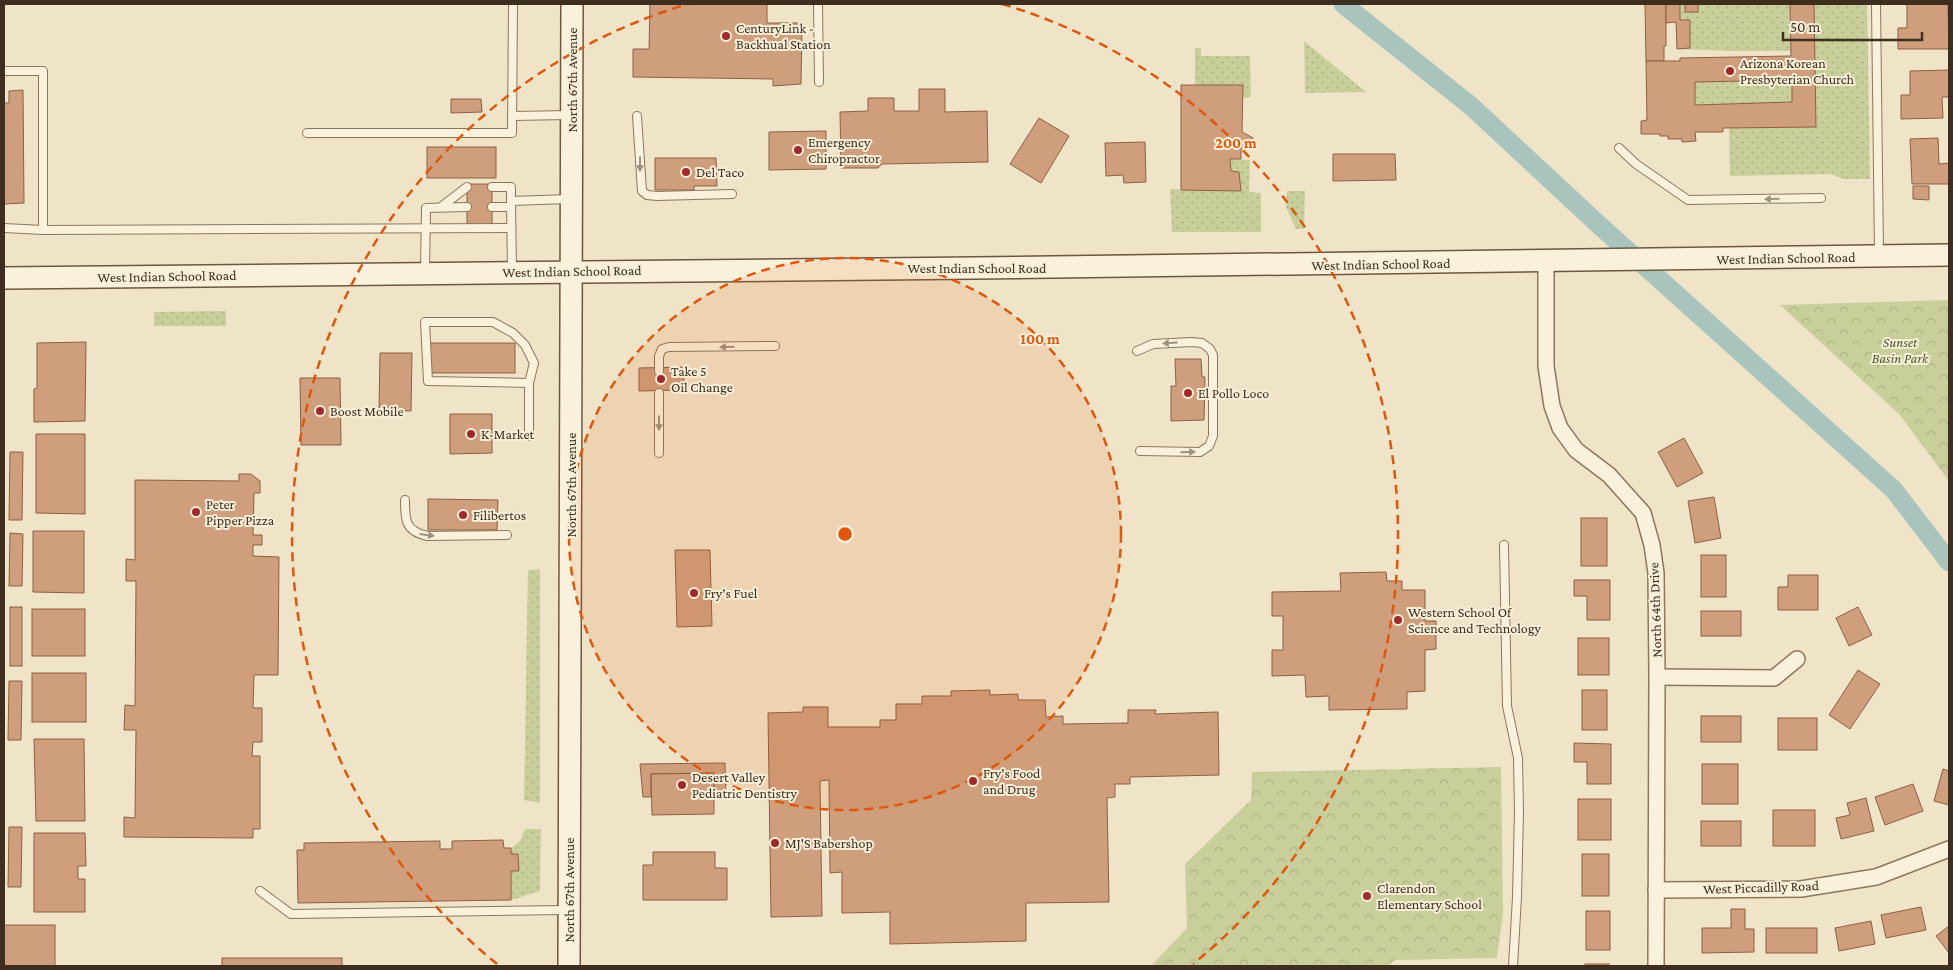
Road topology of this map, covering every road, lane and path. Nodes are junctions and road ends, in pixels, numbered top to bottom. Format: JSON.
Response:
{"nodes":[{"id":1,"x":513,"y":4,"type":"edge"},
{"id":2,"x":572,"y":4,"type":"edge"},
{"id":3,"x":818,"y":4,"type":"edge"},
{"id":4,"x":1876,"y":4,"type":"edge"},
{"id":5,"x":4,"y":71,"type":"edge"},
{"id":6,"x":818,"y":82,"type":"dead end"},
{"id":7,"x":572,"y":115,"type":"junction"},
{"id":8,"x":512,"y":116,"type":"junction"},
{"id":9,"x":637,"y":116,"type":"dead end"},
{"id":10,"x":307,"y":132,"type":"dead end"},
{"id":11,"x":1619,"y":148,"type":"dead end"},
{"id":12,"x":492,"y":186,"type":"dead end"},
{"id":13,"x":467,"y":187,"type":"dead end"},
{"id":14,"x":732,"y":194,"type":"dead end"},
{"id":15,"x":1821,"y":198,"type":"dead end"},
{"id":16,"x":571,"y":199,"type":"junction"},
{"id":17,"x":511,"y":204,"type":"junction"},
{"id":18,"x":467,"y":207,"type":"dead end"},
{"id":19,"x":492,"y":207,"type":"dead end"},
{"id":20,"x":441,"y":208,"type":"junction"},
{"id":21,"x":4,"y":228,"type":"edge"},
{"id":22,"x":512,"y":228,"type":"junction"},
{"id":23,"x":425,"y":229,"type":"junction"},
{"id":24,"x":43,"y":230,"type":"junction"},
{"id":25,"x":1949,"y":255,"type":"edge"},
{"id":26,"x":1879,"y":257,"type":"junction"},
{"id":27,"x":1546,"y":263,"type":"junction"},
{"id":28,"x":571,"y":271,"type":"junction"},
{"id":29,"x":512,"y":272,"type":"junction"},
{"id":30,"x":425,"y":273,"type":"junction"},
{"id":31,"x":4,"y":278,"type":"edge"},
{"id":32,"x":775,"y":346,"type":"dead end"},
{"id":33,"x":1137,"y":351,"type":"dead end"},
{"id":34,"x":659,"y":370,"type":"dead end"},
{"id":35,"x":529,"y":383,"type":"junction"},
{"id":36,"x":659,"y":393,"type":"dead end"},
{"id":37,"x":530,"y":436,"type":"dead end"},
{"id":38,"x":1140,"y":452,"type":"dead end"},
{"id":39,"x":660,"y":453,"type":"dead end"},
{"id":40,"x":405,"y":500,"type":"dead end"},
{"id":41,"x":507,"y":535,"type":"dead end"},
{"id":42,"x":1504,"y":545,"type":"dead end"},
{"id":43,"x":1798,"y":659,"type":"dead end"},
{"id":44,"x":1657,"y":677,"type":"junction"},
{"id":45,"x":1949,"y":849,"type":"edge"},
{"id":46,"x":1656,"y":890,"type":"junction"},
{"id":47,"x":260,"y":891,"type":"dead end"},
{"id":48,"x":569,"y":910,"type":"junction"},
{"id":49,"x":569,"y":966,"type":"edge"},
{"id":50,"x":1513,"y":966,"type":"edge"},
{"id":51,"x":1656,"y":966,"type":"edge"}],
"edges":[{"from":1,"to":8,"type":"lane"},
{"from":2,"to":7,"type":"main road","name":"North 67th Avenue"},
{"from":3,"to":6,"type":"lane"},
{"from":4,"to":26,"type":"lane"},
{"from":5,"to":24,"type":"lane"},
{"from":7,"to":8,"type":"lane"},
{"from":7,"to":16,"type":"main road","name":"North 67th Avenue"},
{"from":8,"to":10,"type":"lane"},
{"from":9,"to":14,"type":"lane","one_way":true},
{"from":15,"to":11,"type":"lane","one_way":true},
{"from":12,"to":17,"type":"lane"},
{"from":13,"to":20,"type":"lane"},
{"from":16,"to":17,"type":"lane"},
{"from":16,"to":28,"type":"main road","name":"North 67th Avenue"},
{"from":17,"to":19,"type":"lane"},
{"from":17,"to":22,"type":"lane"},
{"from":18,"to":20,"type":"lane"},
{"from":20,"to":23,"type":"lane"},
{"from":21,"to":24,"type":"lane"},
{"from":22,"to":23,"type":"lane"},
{"from":22,"to":29,"type":"lane"},
{"from":23,"to":24,"type":"lane"},
{"from":23,"to":30,"type":"lane"},
{"from":25,"to":26,"type":"main road","name":"West Indian School Road"},
{"from":26,"to":27,"type":"main road","name":"West Indian School Road"},
{"from":27,"to":28,"type":"main road","name":"West Indian School Road"},
{"from":27,"to":44,"type":"street","name":"North 64th Drive"},
{"from":28,"to":29,"type":"main road","name":"West Indian School Road"},
{"from":28,"to":48,"type":"main road","name":"North 67th Avenue"},
{"from":29,"to":30,"type":"main road","name":"West Indian School Road"},
{"from":30,"to":31,"type":"main road","name":"West Indian School Road"},
{"from":32,"to":34,"type":"lane","one_way":true},
{"from":38,"to":33,"type":"lane","one_way":true},
{"from":35,"to":35,"type":"lane"},
{"from":35,"to":37,"type":"lane"},
{"from":36,"to":39,"type":"lane","one_way":true},
{"from":40,"to":41,"type":"lane","one_way":true},
{"from":42,"to":50,"type":"lane"},
{"from":43,"to":44,"type":"street"},
{"from":44,"to":46,"type":"street","name":"North 64th Drive"},
{"from":45,"to":46,"type":"street","name":"West Piccadilly Road"},
{"from":46,"to":51,"type":"street","name":"North 64th Drive"},
{"from":47,"to":48,"type":"lane"},
{"from":48,"to":49,"type":"main road","name":"North 67th Avenue"}]}
